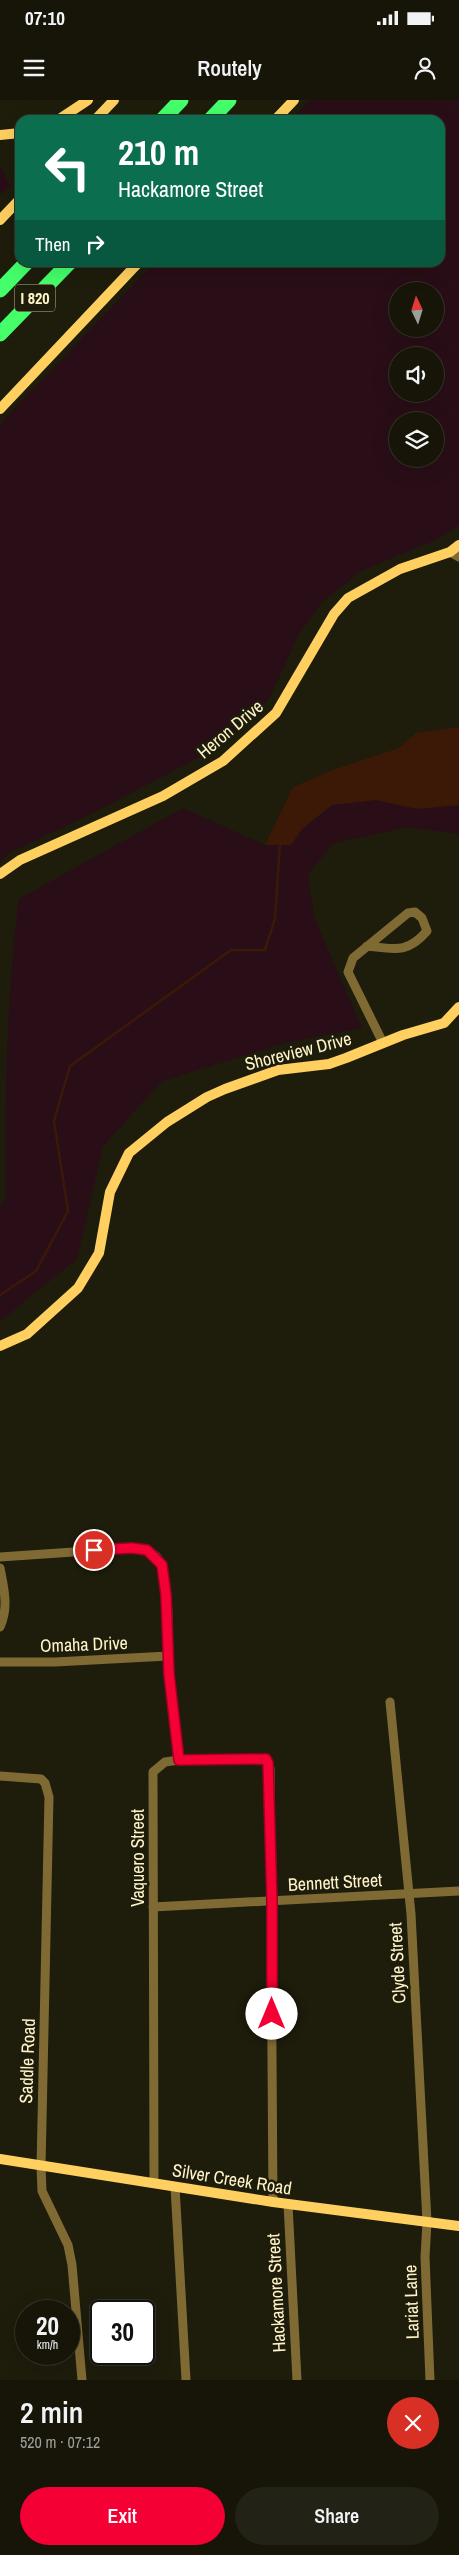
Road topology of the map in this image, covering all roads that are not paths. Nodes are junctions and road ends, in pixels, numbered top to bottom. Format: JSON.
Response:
{"nodes":[{"id":1,"x":88,"y":100,"type":"edge"},
{"id":2,"x":114,"y":100,"type":"edge"},
{"id":3,"x":180,"y":100,"type":"edge"},
{"id":4,"x":229,"y":100,"type":"edge"},
{"id":5,"x":294,"y":100,"type":"edge"},
{"id":6,"x":66,"y":115,"type":"edge"},
{"id":7,"x":100,"y":115,"type":"edge"},
{"id":8,"x":166,"y":115,"type":"edge"},
{"id":9,"x":215,"y":115,"type":"edge"},
{"id":10,"x":280,"y":115,"type":"edge"},
{"id":11,"x":15,"y":134,"type":"edge"},
{"id":12,"x":0,"y":135,"type":"edge"},
{"id":13,"x":15,"y":204,"type":"edge"},
{"id":14,"x":0,"y":220,"type":"edge"},
{"id":15,"x":22,"y":267,"type":"edge"},
{"id":16,"x":65,"y":267,"type":"edge"},
{"id":17,"x":134,"y":267,"type":"edge"},
{"id":18,"x":0,"y":290,"type":"edge"},
{"id":19,"x":0,"y":334,"type":"edge"},
{"id":20,"x":0,"y":409,"type":"edge"},
{"id":21,"x":456,"y":551,"type":"edge"},
{"id":22,"x":0,"y":874,"type":"edge"},
{"id":23,"x":367,"y":946,"type":"junction"},
{"id":24,"x":459,"y":1007,"type":"edge"},
{"id":25,"x":383,"y":1043,"type":"junction"},
{"id":26,"x":0,"y":1346,"type":"edge"},
{"id":27,"x":0,"y":1557,"type":"edge"},
{"id":28,"x":0,"y":1568,"type":"edge"},
{"id":29,"x":0,"y":1626,"type":"edge"},
{"id":30,"x":168,"y":1656,"type":"junction"},
{"id":31,"x":0,"y":1662,"type":"edge"},
{"id":32,"x":390,"y":1702,"type":"dead end"},
{"id":33,"x":179,"y":1760,"type":"junction"},
{"id":34,"x":0,"y":1776,"type":"edge"},
{"id":35,"x":459,"y":1891,"type":"edge"},
{"id":36,"x":409,"y":1894,"type":"junction"},
{"id":37,"x":272,"y":1902,"type":"junction"},
{"id":38,"x":153,"y":1907,"type":"junction"},
{"id":39,"x":0,"y":2159,"type":"edge"},
{"id":40,"x":41,"y":2167,"type":"junction"},
{"id":41,"x":154,"y":2183,"type":"junction"},
{"id":42,"x":175,"y":2187,"type":"junction"},
{"id":43,"x":274,"y":2202,"type":"junction"},
{"id":44,"x":288,"y":2204,"type":"junction"},
{"id":45,"x":427,"y":2222,"type":"junction"},
{"id":46,"x":459,"y":2226,"type":"edge"},
{"id":47,"x":82,"y":2380,"type":"edge"},
{"id":48,"x":186,"y":2380,"type":"edge"},
{"id":49,"x":297,"y":2380,"type":"edge"},
{"id":50,"x":430,"y":2380,"type":"edge"}],
"edges":[{"from":1,"to":6,"type":"street"},
{"from":2,"to":7,"type":"street"},
{"from":3,"to":8,"type":"highway"},
{"from":4,"to":9,"type":"highway"},
{"from":5,"to":10,"type":"street"},
{"from":11,"to":12,"type":"street"},
{"from":13,"to":14,"type":"street"},
{"from":15,"to":18,"type":"highway","number":"I 820"},
{"from":16,"to":19,"type":"highway","number":"I 820"},
{"from":17,"to":20,"type":"street"},
{"from":21,"to":22,"type":"street","name":"Heron Drive"},
{"from":23,"to":23,"type":"street"},
{"from":23,"to":25,"type":"street"},
{"from":24,"to":25,"type":"street","name":"Shoreview Drive"},
{"from":25,"to":26,"type":"street","name":"Shoreview Drive"},
{"from":27,"to":30,"type":"street"},
{"from":28,"to":29,"type":"street"},
{"from":30,"to":31,"type":"street","name":"Omaha Drive"},
{"from":30,"to":33,"type":"street"},
{"from":32,"to":36,"type":"street","name":"Clyde Street"},
{"from":33,"to":37,"type":"street"},
{"from":33,"to":38,"type":"street","name":"Vaquero Street"},
{"from":34,"to":40,"type":"street","name":"Saddle Road"},
{"from":35,"to":36,"type":"street","name":"Bennett Street"},
{"from":36,"to":37,"type":"street","name":"Bennett Street"},
{"from":36,"to":45,"type":"street","name":"Clyde Street"},
{"from":37,"to":38,"type":"street","name":"Bennett Street"},
{"from":37,"to":43,"type":"street"},
{"from":38,"to":41,"type":"street","name":"Vaquero Street"},
{"from":39,"to":40,"type":"street","name":"Silver Creek Road"},
{"from":40,"to":41,"type":"street","name":"Silver Creek Road"},
{"from":40,"to":47,"type":"street","name":"Saddle Road"},
{"from":41,"to":42,"type":"street","name":"Silver Creek Road"},
{"from":42,"to":43,"type":"street","name":"Silver Creek Road"},
{"from":42,"to":48,"type":"street"},
{"from":43,"to":44,"type":"street","name":"Silver Creek Road"},
{"from":44,"to":45,"type":"street","name":"Silver Creek Road"},
{"from":44,"to":49,"type":"street","name":"Hackamore Street"},
{"from":45,"to":46,"type":"street","name":"Silver Creek Road"},
{"from":45,"to":50,"type":"street","name":"Lariat Lane"}]}
